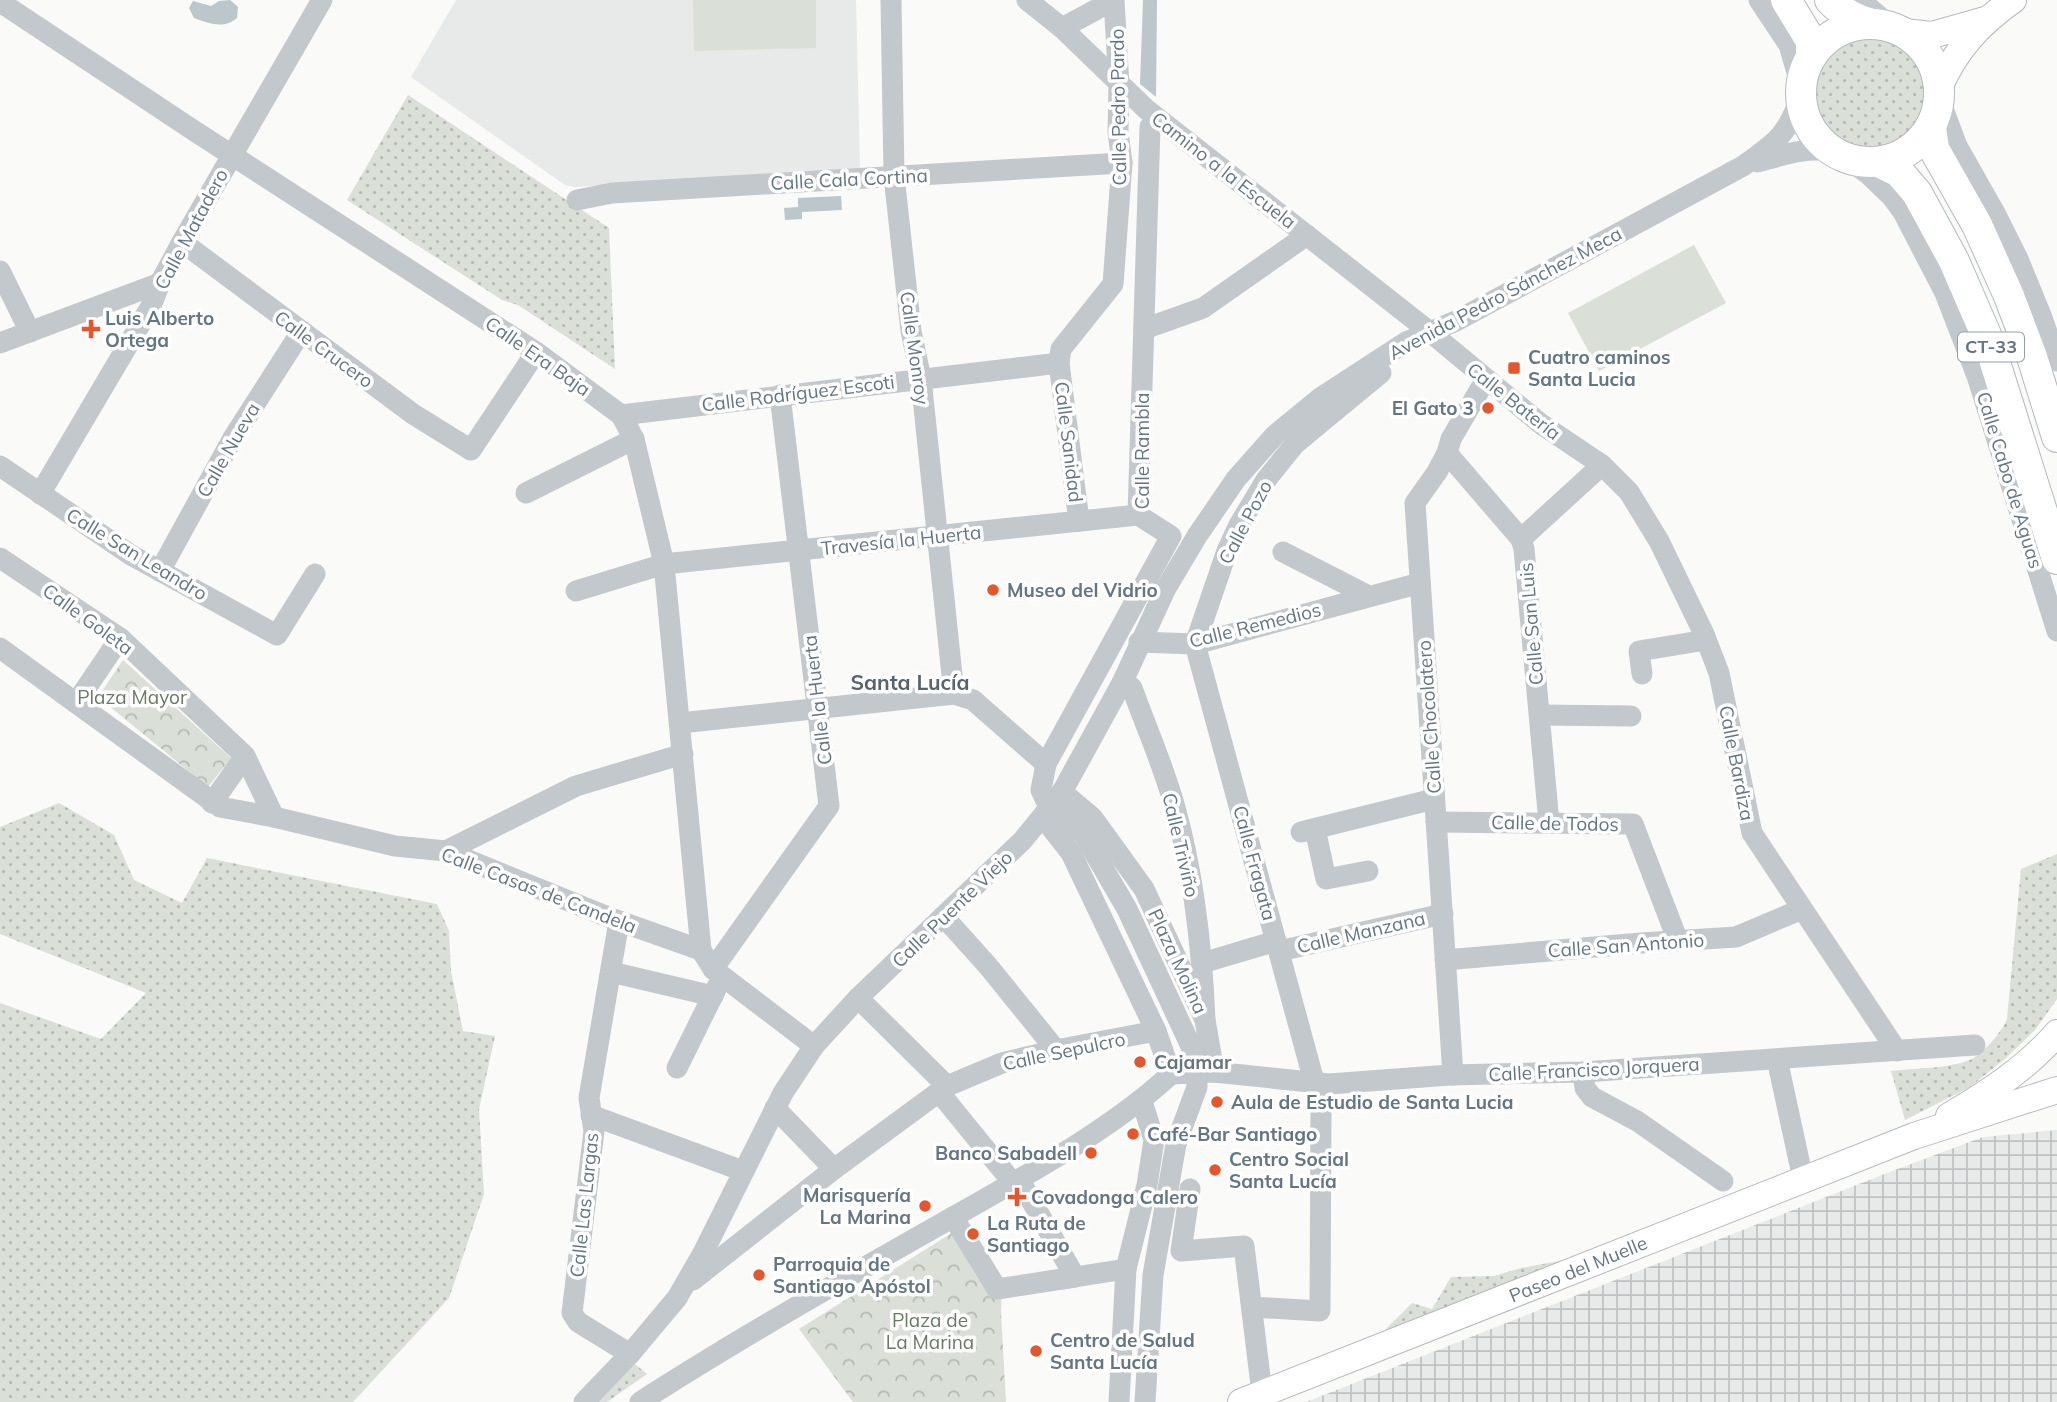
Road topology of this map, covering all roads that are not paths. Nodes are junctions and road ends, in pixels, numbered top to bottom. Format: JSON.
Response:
{"nodes":[{"id":1,"x":322,"y":0,"type":"edge"},
{"id":2,"x":891,"y":0,"type":"edge"},
{"id":3,"x":1027,"y":0,"type":"edge"},
{"id":4,"x":1114,"y":0,"type":"edge"},
{"id":5,"x":1759,"y":0,"type":"edge"},
{"id":6,"x":1786,"y":0,"type":"edge"},
{"id":7,"x":1830,"y":0,"type":"edge"},
{"id":8,"x":2013,"y":0,"type":"edge"},
{"id":9,"x":0,"y":2,"type":"edge"},
{"id":10,"x":1987,"y":19,"type":"junction"},
{"id":11,"x":1883,"y":21,"type":"edge"},
{"id":12,"x":1062,"y":28,"type":"junction"},
{"id":13,"x":1811,"y":57,"type":"junction"},
{"id":14,"x":1119,"y":85,"type":"junction"},
{"id":15,"x":1801,"y":91,"type":"junction"},
{"id":16,"x":1939,"y":93,"type":"junction"},
{"id":17,"x":1150,"y":127,"type":"dead end"},
{"id":18,"x":1931,"y":127,"type":"junction"},
{"id":19,"x":232,"y":155,"type":"junction"},
{"id":20,"x":1840,"y":155,"type":"junction"},
{"id":21,"x":1879,"y":162,"type":"junction"},
{"id":22,"x":1122,"y":163,"type":"junction"},
{"id":23,"x":1743,"y":166,"type":"junction"},
{"id":24,"x":894,"y":176,"type":"junction"},
{"id":25,"x":577,"y":200,"type":"dead end"},
{"id":26,"x":1307,"y":235,"type":"junction"},
{"id":27,"x":182,"y":242,"type":"junction"},
{"id":28,"x":0,"y":271,"type":"edge"},
{"id":29,"x":160,"y":283,"type":"junction"},
{"id":30,"x":1144,"y":329,"type":"junction"},
{"id":31,"x":30,"y":332,"type":"junction"},
{"id":32,"x":300,"y":332,"type":"junction"},
{"id":33,"x":1430,"y":332,"type":"junction"},
{"id":34,"x":0,"y":343,"type":"edge"},
{"id":35,"x":536,"y":352,"type":"junction"},
{"id":36,"x":2057,"y":360,"type":"edge"},
{"id":37,"x":1059,"y":363,"type":"junction"},
{"id":38,"x":1373,"y":363,"type":"junction"},
{"id":39,"x":921,"y":379,"type":"junction"},
{"id":40,"x":1486,"y":379,"type":"junction"},
{"id":41,"x":780,"y":396,"type":"junction"},
{"id":42,"x":621,"y":415,"type":"junction"},
{"id":43,"x":2057,"y":437,"type":"edge"},
{"id":44,"x":634,"y":439,"type":"junction"},
{"id":45,"x":1447,"y":453,"type":"junction"},
{"id":46,"x":1602,"y":465,"type":"junction"},
{"id":47,"x":0,"y":466,"type":"edge"},
{"id":48,"x":526,"y":493,"type":"dead end"},
{"id":49,"x":40,"y":494,"type":"junction"},
{"id":50,"x":1138,"y":515,"type":"junction"},
{"id":51,"x":1079,"y":521,"type":"junction"},
{"id":52,"x":937,"y":537,"type":"junction"},
{"id":53,"x":1521,"y":539,"type":"junction"},
{"id":54,"x":799,"y":550,"type":"junction"},
{"id":55,"x":1283,"y":552,"type":"dead end"},
{"id":56,"x":0,"y":558,"type":"edge"},
{"id":57,"x":2057,"y":558,"type":"edge"},
{"id":58,"x":664,"y":564,"type":"junction"},
{"id":59,"x":159,"y":571,"type":"junction"},
{"id":60,"x":314,"y":574,"type":"dead end"},
{"id":61,"x":1420,"y":583,"type":"junction"},
{"id":62,"x":576,"y":591,"type":"dead end"},
{"id":63,"x":1369,"y":596,"type":"junction"},
{"id":64,"x":2057,"y":631,"type":"edge"},
{"id":65,"x":120,"y":638,"type":"junction"},
{"id":66,"x":1706,"y":640,"type":"junction"},
{"id":67,"x":1139,"y":642,"type":"junction"},
{"id":68,"x":1195,"y":644,"type":"junction"},
{"id":69,"x":0,"y":648,"type":"edge"},
{"id":70,"x":1642,"y":674,"type":"dead end"},
{"id":71,"x":1122,"y":681,"type":"junction"},
{"id":72,"x":954,"y":694,"type":"junction"},
{"id":73,"x":76,"y":703,"type":"junction"},
{"id":74,"x":817,"y":709,"type":"junction"},
{"id":75,"x":1540,"y":715,"type":"junction"},
{"id":76,"x":1631,"y":716,"type":"dead end"},
{"id":77,"x":680,"y":723,"type":"junction"},
{"id":78,"x":683,"y":754,"type":"junction"},
{"id":79,"x":245,"y":756,"type":"junction"},
{"id":80,"x":1046,"y":764,"type":"junction"},
{"id":81,"x":1434,"y":799,"type":"junction"},
{"id":82,"x":212,"y":803,"type":"junction"},
{"id":83,"x":1053,"y":805,"type":"junction"},
{"id":84,"x":274,"y":817,"type":"junction"},
{"id":85,"x":1436,"y":822,"type":"junction"},
{"id":86,"x":1549,"y":823,"type":"junction"},
{"id":87,"x":446,"y":850,"type":"junction"},
{"id":88,"x":1368,"y":871,"type":"dead end"},
{"id":89,"x":1802,"y":909,"type":"junction"},
{"id":90,"x":1443,"y":914,"type":"junction"},
{"id":91,"x":944,"y":917,"type":"junction"},
{"id":92,"x":619,"y":921,"type":"junction"},
{"id":93,"x":1678,"y":941,"type":"junction"},
{"id":94,"x":1277,"y":946,"type":"junction"},
{"id":95,"x":701,"y":950,"type":"junction"},
{"id":96,"x":1446,"y":960,"type":"junction"},
{"id":97,"x":1202,"y":963,"type":"junction"},
{"id":98,"x":611,"y":972,"type":"junction"},
{"id":99,"x":718,"y":973,"type":"junction"},
{"id":100,"x":713,"y":996,"type":"junction"},
{"id":101,"x":858,"y":998,"type":"junction"},
{"id":102,"x":1205,"y":1020,"type":"junction"},
{"id":103,"x":1156,"y":1031,"type":"junction"},
{"id":104,"x":2057,"y":1033,"type":"edge"},
{"id":105,"x":1975,"y":1045,"type":"dead end"},
{"id":106,"x":814,"y":1046,"type":"junction"},
{"id":107,"x":1056,"y":1049,"type":"junction"},
{"id":108,"x":1897,"y":1051,"type":"junction"},
{"id":109,"x":1777,"y":1059,"type":"junction"},
{"id":110,"x":677,"y":1068,"type":"dead end"},
{"id":111,"x":1205,"y":1072,"type":"junction"},
{"id":112,"x":1583,"y":1072,"type":"junction"},
{"id":113,"x":1171,"y":1074,"type":"junction"},
{"id":114,"x":1453,"y":1075,"type":"junction"},
{"id":115,"x":1315,"y":1082,"type":"junction"},
{"id":116,"x":943,"y":1089,"type":"junction"},
{"id":117,"x":2057,"y":1090,"type":"edge"},
{"id":118,"x":1142,"y":1101,"type":"junction"},
{"id":119,"x":775,"y":1108,"type":"junction"},
{"id":120,"x":2057,"y":1109,"type":"edge"},
{"id":121,"x":591,"y":1115,"type":"junction"},
{"id":122,"x":1974,"y":1118,"type":"junction"},
{"id":123,"x":1914,"y":1136,"type":"junction"},
{"id":124,"x":834,"y":1169,"type":"junction"},
{"id":125,"x":743,"y":1171,"type":"junction"},
{"id":126,"x":1803,"y":1179,"type":"junction"},
{"id":127,"x":1016,"y":1181,"type":"junction"},
{"id":128,"x":1723,"y":1181,"type":"dead end"},
{"id":129,"x":1190,"y":1189,"type":"dead end"},
{"id":130,"x":953,"y":1217,"type":"junction"},
{"id":131,"x":1126,"y":1269,"type":"junction"},
{"id":132,"x":677,"y":1298,"type":"junction"},
{"id":133,"x":1252,"y":1307,"type":"junction"},
{"id":134,"x":630,"y":1354,"type":"junction"},
{"id":135,"x":1252,"y":1398,"type":"edge"},
{"id":136,"x":584,"y":1402,"type":"edge"},
{"id":137,"x":640,"y":1402,"type":"edge"},
{"id":138,"x":1119,"y":1402,"type":"edge"},
{"id":139,"x":1145,"y":1402,"type":"edge"}],
"edges":[{"from":1,"to":19,"type":"street","name":"Calle Matadero"},
{"from":2,"to":24,"type":"street","name":"Calle Monroy"},
{"from":3,"to":12,"type":"street","name":"Camino a la Escuela"},
{"from":4,"to":12,"type":"street"},
{"from":4,"to":14,"type":"street","name":"Calle Pedro Pardo"},
{"from":5,"to":15,"type":"street"},
{"from":6,"to":13,"type":"highway"},
{"from":7,"to":11,"type":"highway"},
{"from":8,"to":10,"type":"main road"},
{"from":9,"to":19,"type":"street","name":"Calle Era Baja"},
{"from":10,"to":11,"type":"main road"},
{"from":10,"to":16,"type":"main road"},
{"from":11,"to":13,"type":"highway"},
{"from":11,"to":16,"type":"highway"},
{"from":12,"to":14,"type":"street","name":"Camino a la Escuela"},
{"from":13,"to":15,"type":"highway"},
{"from":14,"to":22,"type":"street","name":"Calle Pedro Pardo"},
{"from":14,"to":26,"type":"street","name":"Camino a la Escuela"},
{"from":15,"to":20,"type":"highway"},
{"from":15,"to":23,"type":"street"},
{"from":16,"to":18,"type":"highway","number":"CT-33"},
{"from":16,"to":36,"type":"street"},
{"from":17,"to":30,"type":"street","name":"Calle Rambla"},
{"from":18,"to":21,"type":"highway","number":"CT-33"},
{"from":18,"to":43,"type":"highway","number":"CT-33"},
{"from":19,"to":27,"type":"street","name":"Calle Matadero"},
{"from":19,"to":35,"type":"street","name":"Calle Era Baja"},
{"from":20,"to":21,"type":"highway","number":"CT-33"},
{"from":20,"to":23,"type":"street"},
{"from":20,"to":64,"type":"street","name":"Calle Cabo de Aguas"},
{"from":21,"to":57,"type":"highway","number":"CT-33"},
{"from":22,"to":24,"type":"street","name":"Calle Cala Cortina"},
{"from":22,"to":37,"type":"street","name":"Calle Pedro Pardo"},
{"from":23,"to":33,"type":"street","name":"Avenida Pedro Sánchez Meca"},
{"from":24,"to":25,"type":"street","name":"Calle Cala Cortina"},
{"from":24,"to":39,"type":"street","name":"Calle Monroy"},
{"from":26,"to":30,"type":"street"},
{"from":26,"to":33,"type":"street","name":"Camino a la Escuela"},
{"from":27,"to":29,"type":"street","name":"Calle Matadero"},
{"from":27,"to":32,"type":"street","name":"Calle Crucero"},
{"from":28,"to":31,"type":"street"},
{"from":29,"to":31,"type":"street"},
{"from":29,"to":49,"type":"street","name":"Calle Matadero"},
{"from":30,"to":50,"type":"street","name":"Calle Rambla"},
{"from":31,"to":34,"type":"street"},
{"from":32,"to":35,"type":"street","name":"Calle Crucero"},
{"from":32,"to":59,"type":"street","name":"Calle Nueva"},
{"from":33,"to":38,"type":"street","name":"Avenida Pedro Sánchez Meca"},
{"from":33,"to":40,"type":"street","name":"Calle Batería"},
{"from":35,"to":42,"type":"street","name":"Calle Era Baja"},
{"from":37,"to":39,"type":"street","name":"Calle Rodríguez Escoti"},
{"from":37,"to":51,"type":"street","name":"Calle Sanidad"},
{"from":38,"to":67,"type":"street","name":"Avenida Pedro Sánchez Meca"},
{"from":38,"to":68,"type":"street","name":"Calle Pozo"},
{"from":39,"to":41,"type":"street","name":"Calle Rodríguez Escoti"},
{"from":39,"to":52,"type":"street","name":"Calle Monroy"},
{"from":40,"to":45,"type":"street","name":"Calle Chocolatero"},
{"from":40,"to":46,"type":"street","name":"Calle Batería"},
{"from":41,"to":42,"type":"street","name":"Calle Rodríguez Escoti"},
{"from":41,"to":54,"type":"street","name":"Calle la Huerta"},
{"from":42,"to":44,"type":"street","name":"Calle Era Baja"},
{"from":44,"to":48,"type":"street"},
{"from":44,"to":58,"type":"street","name":"Calle Era Baja"},
{"from":45,"to":53,"type":"street","name":"Calle San Luis"},
{"from":45,"to":61,"type":"street","name":"Calle Chocolatero"},
{"from":46,"to":53,"type":"street"},
{"from":46,"to":66,"type":"street","name":"Calle Bardiza"},
{"from":47,"to":49,"type":"street","name":"Calle San Leandro"},
{"from":49,"to":59,"type":"street","name":"Calle San Leandro"},
{"from":50,"to":51,"type":"street","name":"Travesía la Huerta"},
{"from":50,"to":80,"type":"street","name":"Calle Rambla"},
{"from":51,"to":52,"type":"street","name":"Travesía la Huerta"},
{"from":52,"to":54,"type":"street","name":"Travesía la Huerta"},
{"from":52,"to":72,"type":"street","name":"Calle Monroy"},
{"from":53,"to":75,"type":"street","name":"Calle San Luis"},
{"from":54,"to":58,"type":"street","name":"Travesía la Huerta"},
{"from":54,"to":74,"type":"street","name":"Calle la Huerta"},
{"from":55,"to":63,"type":"street","name":"Calle Remedios"},
{"from":56,"to":65,"type":"street","name":"Calle Goleta"},
{"from":58,"to":62,"type":"street","name":"Travesía la Huerta"},
{"from":58,"to":77,"type":"street","name":"Calle Era Baja"},
{"from":59,"to":60,"type":"street","name":"Calle San Leandro"},
{"from":61,"to":63,"type":"street","name":"Calle Remedios"},
{"from":61,"to":81,"type":"street","name":"Calle Chocolatero"},
{"from":63,"to":68,"type":"street","name":"Calle Remedios"},
{"from":65,"to":73,"type":"street"},
{"from":65,"to":79,"type":"street","name":"Calle Goleta"},
{"from":66,"to":70,"type":"street"},
{"from":66,"to":89,"type":"street","name":"Calle Bardiza"},
{"from":67,"to":68,"type":"street","name":"Calle Remedios"},
{"from":67,"to":71,"type":"street","name":"Avenida Pedro Sánchez Meca"},
{"from":68,"to":94,"type":"street","name":"Calle Fragata"},
{"from":69,"to":73,"type":"street"},
{"from":71,"to":83,"type":"street","name":"Avenida Pedro Sánchez Meca"},
{"from":71,"to":97,"type":"street","name":"Calle Triviño"},
{"from":72,"to":74,"type":"street"},
{"from":72,"to":80,"type":"street"},
{"from":73,"to":82,"type":"street"},
{"from":74,"to":77,"type":"street"},
{"from":74,"to":99,"type":"street","name":"Calle la Huerta"},
{"from":75,"to":76,"type":"street"},
{"from":75,"to":86,"type":"street","name":"Calle San Luis"},
{"from":77,"to":78,"type":"street","name":"Calle Era Baja"},
{"from":78,"to":87,"type":"street"},
{"from":78,"to":95,"type":"street","name":"Calle Era Baja"},
{"from":79,"to":82,"type":"street"},
{"from":79,"to":84,"type":"street","name":"Calle Goleta"},
{"from":80,"to":83,"type":"street","name":"Calle Rambla"},
{"from":81,"to":85,"type":"street","name":"Calle Chocolatero"},
{"from":81,"to":88,"type":"street"},
{"from":82,"to":84,"type":"street","name":"Calle Casas de Candela"},
{"from":83,"to":91,"type":"street","name":"Calle Puente Viejo"},
{"from":83,"to":102,"type":"street","name":"Plaza Molina"},
{"from":83,"to":103,"type":"street"},
{"from":83,"to":111,"type":"street"},
{"from":84,"to":87,"type":"street","name":"Calle Casas de Candela"},
{"from":85,"to":86,"type":"street","name":"Calle de Todos"},
{"from":85,"to":90,"type":"street","name":"Calle Chocolatero"},
{"from":86,"to":93,"type":"street","name":"Calle de Todos"},
{"from":87,"to":92,"type":"street","name":"Calle Casas de Candela"},
{"from":89,"to":93,"type":"street","name":"Calle San Antonio"},
{"from":89,"to":108,"type":"street","name":"Calle Bardiza"},
{"from":90,"to":94,"type":"street","name":"Calle Manzana"},
{"from":90,"to":96,"type":"street","name":"Calle Chocolatero"},
{"from":91,"to":101,"type":"street","name":"Calle Puente Viejo"},
{"from":91,"to":107,"type":"street"},
{"from":92,"to":95,"type":"street","name":"Calle Casas de Candela"},
{"from":92,"to":98,"type":"street","name":"Calle Las Largas"},
{"from":93,"to":96,"type":"street","name":"Calle San Antonio"},
{"from":94,"to":97,"type":"street","name":"Calle Manzana"},
{"from":94,"to":115,"type":"street","name":"Calle Fragata"},
{"from":95,"to":99,"type":"street"},
{"from":96,"to":114,"type":"street","name":"Calle Chocolatero"},
{"from":97,"to":102,"type":"street","name":"Calle Triviño"},
{"from":98,"to":100,"type":"street"},
{"from":98,"to":121,"type":"street","name":"Calle Las Largas"},
{"from":99,"to":100,"type":"street","name":"Calle la Huerta"},
{"from":99,"to":106,"type":"street"},
{"from":100,"to":110,"type":"street","name":"Calle la Huerta"},
{"from":101,"to":106,"type":"street","name":"Calle Puente Viejo"},
{"from":101,"to":116,"type":"street"},
{"from":102,"to":111,"type":"street","name":"Plaza Molina"},
{"from":103,"to":107,"type":"street","name":"Calle Sepulcro"},
{"from":103,"to":113,"type":"street"},
{"from":104,"to":123,"type":"main road"},
{"from":105,"to":108,"type":"street","name":"Calle Francisco Jorquera"},
{"from":106,"to":119,"type":"street","name":"Calle Puente Viejo"},
{"from":107,"to":116,"type":"street","name":"Calle Sepulcro"},
{"from":108,"to":109,"type":"street","name":"Calle Francisco Jorquera"},
{"from":109,"to":112,"type":"street","name":"Calle Francisco Jorquera"},
{"from":109,"to":126,"type":"street"},
{"from":111,"to":113,"type":"street"},
{"from":111,"to":115,"type":"street","name":"Calle Francisco Jorquera"},
{"from":111,"to":139,"type":"street"},
{"from":112,"to":114,"type":"street","name":"Calle Francisco Jorquera"},
{"from":112,"to":128,"type":"street"},
{"from":113,"to":118,"type":"street"},
{"from":114,"to":115,"type":"street","name":"Calle Francisco Jorquera"},
{"from":115,"to":133,"type":"street","name":"Calle Fragata"},
{"from":116,"to":124,"type":"street","name":"Calle Sepulcro"},
{"from":116,"to":127,"type":"street"},
{"from":117,"to":122,"type":"main road"},
{"from":118,"to":127,"type":"street"},
{"from":118,"to":131,"type":"street"},
{"from":119,"to":124,"type":"street"},
{"from":119,"to":125,"type":"street","name":"Calle Puente Viejo"},
{"from":120,"to":122,"type":"main road"},
{"from":121,"to":125,"type":"street"},
{"from":121,"to":134,"type":"street","name":"Calle Las Largas"},
{"from":122,"to":123,"type":"main road"},
{"from":123,"to":126,"type":"main road","name":"Paseo del Muelle"},
{"from":124,"to":132,"type":"street","name":"Calle Sepulcro"},
{"from":125,"to":132,"type":"street","name":"Calle Puente Viejo"},
{"from":126,"to":135,"type":"main road","name":"Paseo del Muelle"},
{"from":127,"to":130,"type":"street"},
{"from":127,"to":130,"type":"street"},
{"from":129,"to":133,"type":"street"},
{"from":130,"to":131,"type":"street"},
{"from":130,"to":137,"type":"street"},
{"from":131,"to":138,"type":"street"},
{"from":132,"to":134,"type":"street"},
{"from":133,"to":135,"type":"street"},
{"from":134,"to":136,"type":"street"}]}
